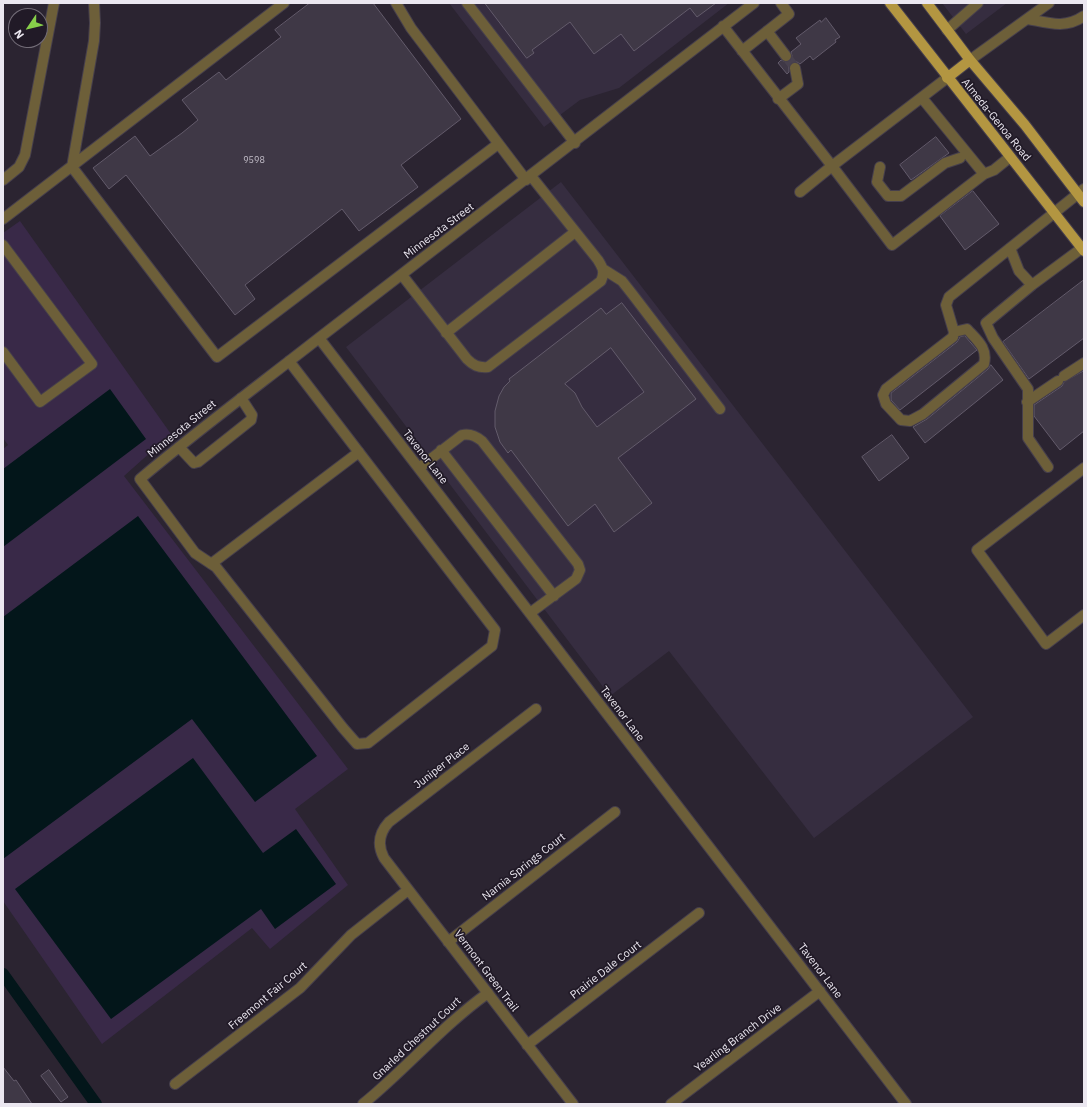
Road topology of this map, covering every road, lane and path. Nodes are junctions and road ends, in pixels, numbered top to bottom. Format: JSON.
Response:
{"nodes":[{"id":1,"x":54,"y":3,"type":"edge"},
{"id":2,"x":94,"y":3,"type":"edge"},
{"id":3,"x":284,"y":3,"type":"edge"},
{"id":4,"x":396,"y":3,"type":"edge"},
{"id":5,"x":467,"y":3,"type":"edge"},
{"id":6,"x":754,"y":3,"type":"edge"},
{"id":7,"x":781,"y":3,"type":"edge"},
{"id":8,"x":890,"y":3,"type":"edge"},
{"id":9,"x":927,"y":3,"type":"edge"},
{"id":10,"x":960,"y":3,"type":"edge"},
{"id":11,"x":978,"y":3,"type":"edge"},
{"id":12,"x":1049,"y":3,"type":"edge"},
{"id":13,"x":967,"y":12,"type":"junction"},
{"id":14,"x":1084,"y":16,"type":"edge"},
{"id":15,"x":1028,"y":19,"type":"junction"},
{"id":16,"x":724,"y":26,"type":"junction"},
{"id":17,"x":947,"y":30,"type":"junction"},
{"id":18,"x":767,"y":31,"type":"junction"},
{"id":19,"x":742,"y":51,"type":"junction"},
{"id":20,"x":786,"y":56,"type":"tunnel mouth"},
{"id":21,"x":970,"y":60,"type":"junction"},
{"id":22,"x":795,"y":68,"type":"tunnel mouth"},
{"id":23,"x":947,"y":78,"type":"junction"},
{"id":24,"x":922,"y":98,"type":"junction"},
{"id":25,"x":778,"y":99,"type":"junction"},
{"id":26,"x":575,"y":143,"type":"junction"},
{"id":27,"x":498,"y":144,"type":"junction"},
{"id":28,"x":1010,"y":157,"type":"junction"},
{"id":29,"x":960,"y":158,"type":"dead end"},
{"id":30,"x":832,"y":166,"type":"junction"},
{"id":31,"x":72,"y":167,"type":"junction"},
{"id":32,"x":880,"y":167,"type":"dead end"},
{"id":33,"x":984,"y":174,"type":"junction"},
{"id":34,"x":529,"y":178,"type":"junction"},
{"id":35,"x":3,"y":180,"type":"edge"},
{"id":36,"x":800,"y":192,"type":"dead end"},
{"id":37,"x":1082,"y":195,"type":"edge"},
{"id":38,"x":1054,"y":212,"type":"junction"},
{"id":39,"x":3,"y":219,"type":"edge"},
{"id":40,"x":575,"y":232,"type":"junction"},
{"id":41,"x":1010,"y":248,"type":"junction"},
{"id":42,"x":4,"y":250,"type":"edge"},
{"id":43,"x":1083,"y":250,"type":"edge"},
{"id":44,"x":603,"y":269,"type":"junction"},
{"id":45,"x":402,"y":275,"type":"junction"},
{"id":46,"x":1032,"y":285,"type":"junction"},
{"id":47,"x":954,"y":332,"type":"junction"},
{"id":48,"x":446,"y":333,"type":"junction"},
{"id":49,"x":319,"y":338,"type":"junction"},
{"id":50,"x":3,"y":352,"type":"edge"},
{"id":51,"x":290,"y":361,"type":"junction"},
{"id":52,"x":1084,"y":363,"type":"edge"},
{"id":53,"x":241,"y":398,"type":"junction"},
{"id":54,"x":1027,"y":402,"type":"junction"},
{"id":55,"x":720,"y":409,"type":"dead end"},
{"id":56,"x":178,"y":447,"type":"junction"},
{"id":57,"x":441,"y":450,"type":"junction"},
{"id":58,"x":359,"y":452,"type":"junction"},
{"id":59,"x":1048,"y":467,"type":"dead end"},
{"id":60,"x":419,"y":468,"type":"junction"},
{"id":61,"x":1084,"y":468,"type":"edge"},
{"id":62,"x":211,"y":564,"type":"junction"},
{"id":63,"x":554,"y":596,"type":"junction"},
{"id":64,"x":530,"y":614,"type":"junction"},
{"id":65,"x":1084,"y":615,"type":"edge"},
{"id":66,"x":536,"y":709,"type":"dead end"},
{"id":67,"x":615,"y":812,"type":"dead end"},
{"id":68,"x":380,"y":852,"type":"joint"},
{"id":69,"x":408,"y":890,"type":"junction"},
{"id":70,"x":699,"y":913,"type":"dead end"},
{"id":71,"x":448,"y":942,"type":"junction"},
{"id":72,"x":820,"y":991,"type":"junction"},
{"id":73,"x":488,"y":993,"type":"junction"},
{"id":74,"x":527,"y":1045,"type":"junction"},
{"id":75,"x":176,"y":1084,"type":"dead end"},
{"id":76,"x":363,"y":1104,"type":"edge"},
{"id":77,"x":573,"y":1104,"type":"edge"},
{"id":78,"x":671,"y":1104,"type":"edge"},
{"id":79,"x":906,"y":1104,"type":"edge"}],
"edges":[{"from":1,"to":35,"type":"street"},
{"from":2,"to":31,"type":"street"},
{"from":3,"to":31,"type":"street"},
{"from":4,"to":27,"type":"street"},
{"from":5,"to":26,"type":"street"},
{"from":6,"to":16,"type":"street","name":"Minnesota Street"},
{"from":7,"to":18,"type":"street"},
{"from":8,"to":23,"type":"main road","name":"Almeda-Genoa Road"},
{"from":9,"to":17,"type":"main road","name":"Almeda-Genoa Road"},
{"from":10,"to":13,"type":"street"},
{"from":11,"to":13,"type":"street"},
{"from":12,"to":15,"type":"street"},
{"from":13,"to":17,"type":"street"},
{"from":14,"to":15,"type":"street"},
{"from":15,"to":21,"type":"street"},
{"from":16,"to":19,"type":"street"},
{"from":16,"to":26,"type":"street","name":"Minnesota Street"},
{"from":17,"to":21,"type":"main road","name":"Almeda-Genoa Road"},
{"from":18,"to":19,"type":"street"},
{"from":18,"to":20,"type":"street"},
{"from":19,"to":25,"type":"street"},
{"from":21,"to":23,"type":"main road"},
{"from":21,"to":37,"type":"main road","name":"Almeda-Genoa Road"},
{"from":22,"to":25,"type":"street"},
{"from":23,"to":24,"type":"street"},
{"from":23,"to":28,"type":"main road","name":"Almeda-Genoa Road"},
{"from":24,"to":30,"type":"street"},
{"from":24,"to":33,"type":"street"},
{"from":25,"to":30,"type":"street"},
{"from":26,"to":34,"type":"street","name":"Minnesota Street"},
{"from":27,"to":31,"type":"street"},
{"from":27,"to":34,"type":"street"},
{"from":28,"to":33,"type":"street"},
{"from":28,"to":38,"type":"main road","name":"Almeda-Genoa Road"},
{"from":29,"to":32,"type":"street"},
{"from":30,"to":33,"type":"street"},
{"from":30,"to":36,"type":"street"},
{"from":31,"to":39,"type":"street"},
{"from":34,"to":40,"type":"street"},
{"from":34,"to":45,"type":"street","name":"Minnesota Street"},
{"from":37,"to":38,"type":"street"},
{"from":38,"to":41,"type":"street"},
{"from":38,"to":43,"type":"main road","name":"Almeda-Genoa Road"},
{"from":40,"to":44,"type":"street"},
{"from":40,"to":48,"type":"street"},
{"from":41,"to":46,"type":"street"},
{"from":41,"to":47,"type":"street"},
{"from":42,"to":50,"type":"street"},
{"from":43,"to":46,"type":"street"},
{"from":44,"to":48,"type":"street"},
{"from":44,"to":55,"type":"street"},
{"from":45,"to":48,"type":"street"},
{"from":45,"to":49,"type":"street","name":"Minnesota Street"},
{"from":46,"to":54,"type":"street"},
{"from":47,"to":47,"type":"street"},
{"from":49,"to":51,"type":"street","name":"Minnesota Street"},
{"from":49,"to":60,"type":"street","name":"Tavenor Lane"},
{"from":51,"to":53,"type":"street","name":"Minnesota Street"},
{"from":51,"to":58,"type":"street"},
{"from":52,"to":54,"type":"street"},
{"from":53,"to":56,"type":"street","name":"Minnesota Street"},
{"from":53,"to":56,"type":"street"},
{"from":54,"to":59,"type":"street"},
{"from":56,"to":62,"type":"street","name":"Minnesota Street"},
{"from":57,"to":60,"type":"street"},
{"from":57,"to":63,"type":"street"},
{"from":57,"to":63,"type":"street"},
{"from":58,"to":62,"type":"street"},
{"from":58,"to":62,"type":"street"},
{"from":60,"to":64,"type":"street","name":"Tavenor Lane"},
{"from":61,"to":65,"type":"street"},
{"from":63,"to":64,"type":"street"},
{"from":64,"to":72,"type":"street","name":"Tavenor Lane"},
{"from":66,"to":68,"type":"street","name":"Juniper Place"},
{"from":67,"to":71,"type":"street","name":"Narnia Springs Court"},
{"from":68,"to":69,"type":"street","name":"Vermont Green Trail"},
{"from":69,"to":71,"type":"street","name":"Vermont Green Trail"},
{"from":69,"to":75,"type":"street","name":"Freemont Fair Court"},
{"from":70,"to":74,"type":"street","name":"Prairie Dale Court"},
{"from":71,"to":73,"type":"street","name":"Vermont Green Trail"},
{"from":72,"to":78,"type":"street","name":"Yearling Branch Drive"},
{"from":72,"to":79,"type":"street","name":"Tavenor Lane"},
{"from":73,"to":74,"type":"street","name":"Vermont Green Trail"},
{"from":73,"to":76,"type":"street","name":"Gnarled Chestnut Court"},
{"from":74,"to":77,"type":"street","name":"Vermont Green Trail"}]}
